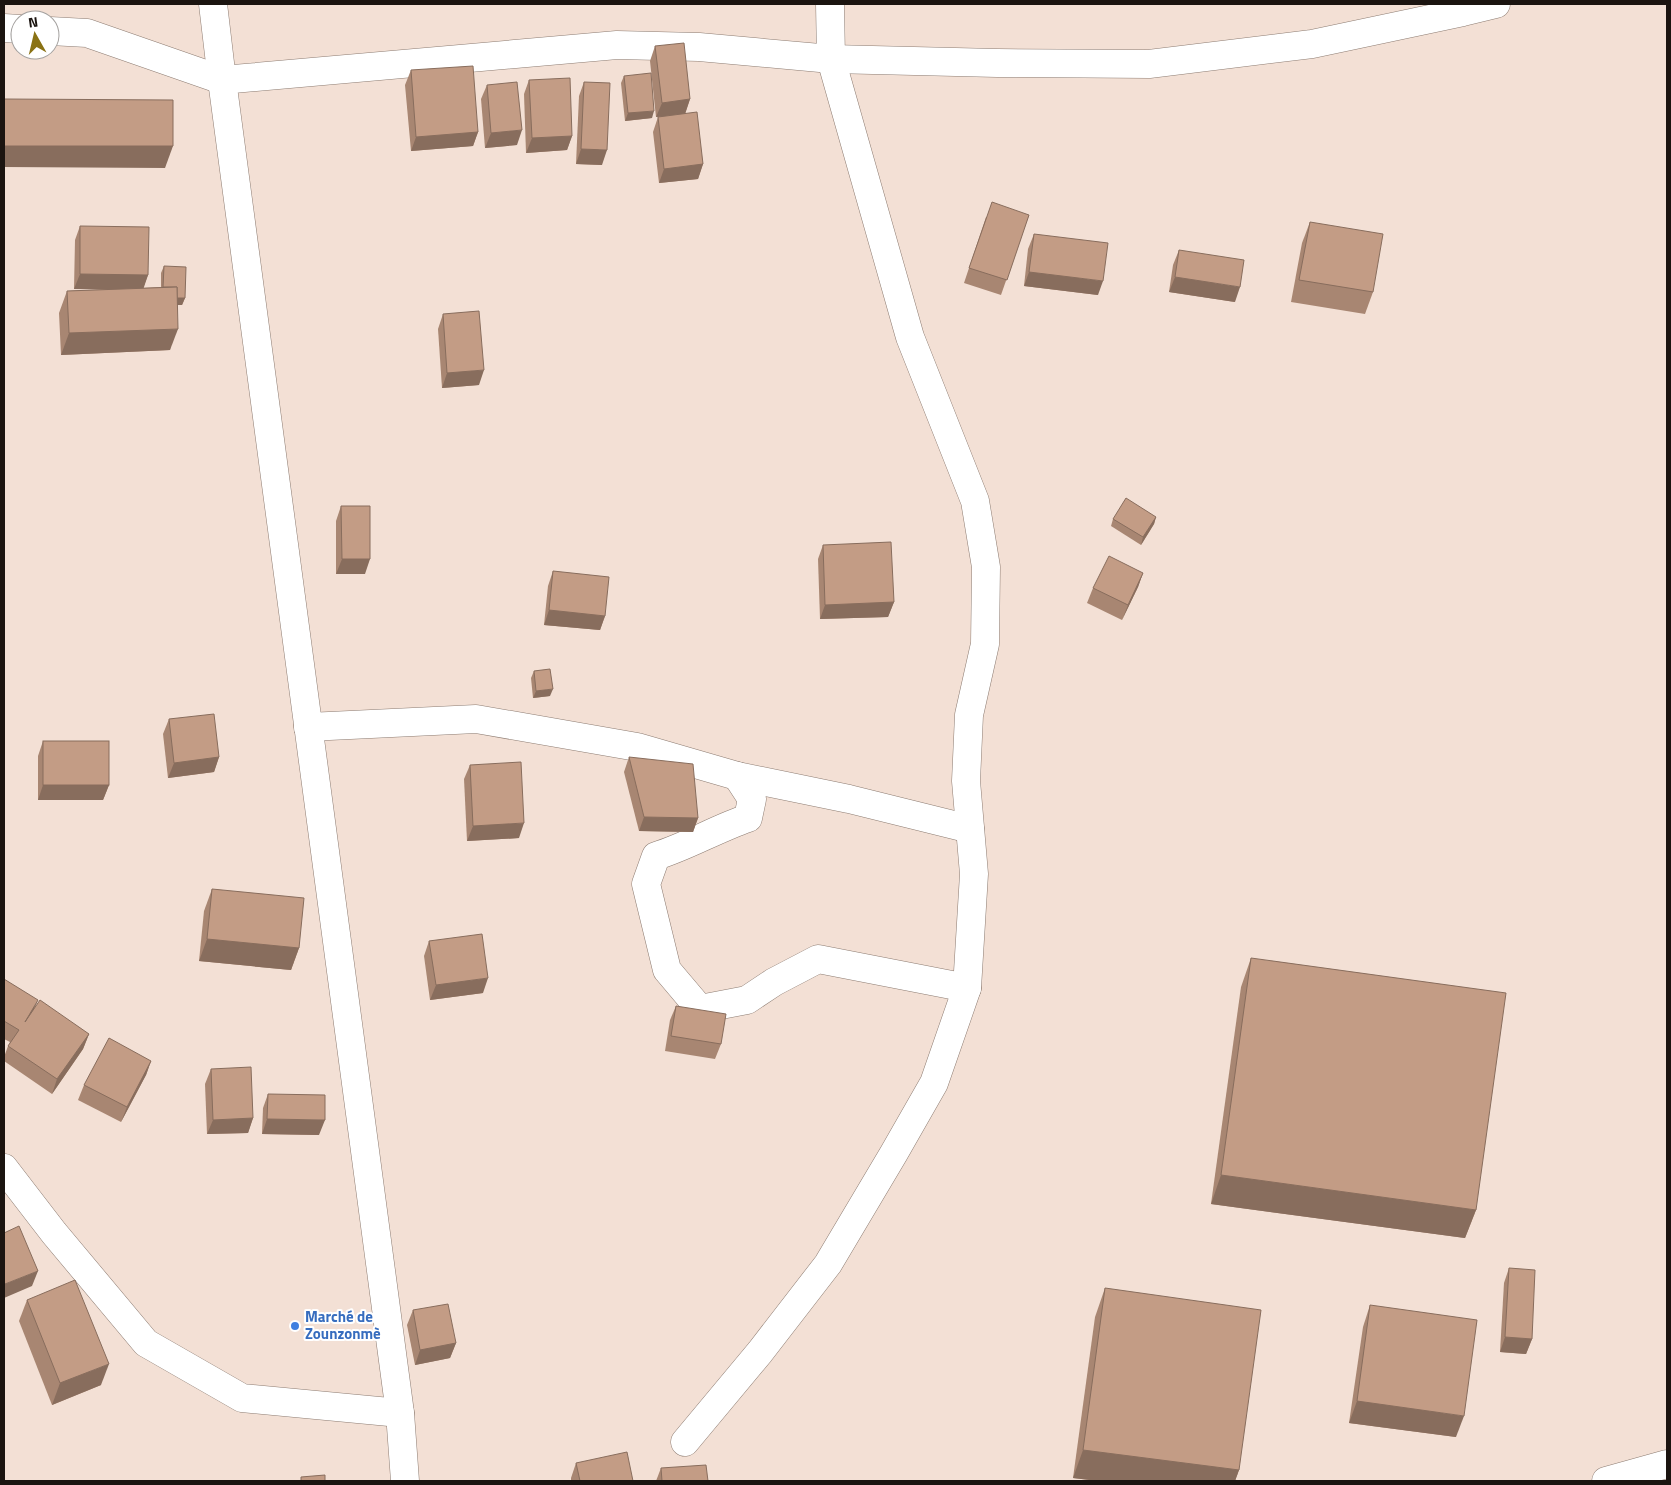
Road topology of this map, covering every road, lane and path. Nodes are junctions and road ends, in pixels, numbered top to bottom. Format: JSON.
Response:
{"nodes":[{"id":1,"x":213,"y":4,"type":"edge"},
{"id":2,"x":830,"y":4,"type":"edge"},
{"id":3,"x":1496,"y":4,"type":"edge"},
{"id":4,"x":60,"y":32,"type":"edge"},
{"id":5,"x":831,"y":59,"type":"junction"},
{"id":6,"x":222,"y":80,"type":"junction"},
{"id":7,"x":308,"y":727,"type":"junction"},
{"id":8,"x":737,"y":776,"type":"junction"},
{"id":9,"x":970,"y":829,"type":"junction"},
{"id":10,"x":967,"y":988,"type":"junction"},
{"id":11,"x":4,"y":1168,"type":"edge"},
{"id":12,"x":400,"y":1413,"type":"junction"},
{"id":13,"x":685,"y":1442,"type":"dead end"},
{"id":14,"x":1667,"y":1464,"type":"edge"},
{"id":15,"x":405,"y":1481,"type":"edge"},
{"id":16,"x":1606,"y":1481,"type":"edge"}],
"edges":[{"from":1,"to":6,"type":"street"},
{"from":2,"to":5,"type":"street"},
{"from":3,"to":5,"type":"street"},
{"from":4,"to":6,"type":"street"},
{"from":5,"to":6,"type":"street"},
{"from":5,"to":9,"type":"street"},
{"from":6,"to":7,"type":"street"},
{"from":7,"to":8,"type":"street"},
{"from":7,"to":12,"type":"street"},
{"from":8,"to":9,"type":"street"},
{"from":8,"to":10,"type":"street"},
{"from":9,"to":10,"type":"street"},
{"from":10,"to":13,"type":"street"},
{"from":11,"to":12,"type":"street"},
{"from":12,"to":15,"type":"street"},
{"from":14,"to":16,"type":"street"}]}
